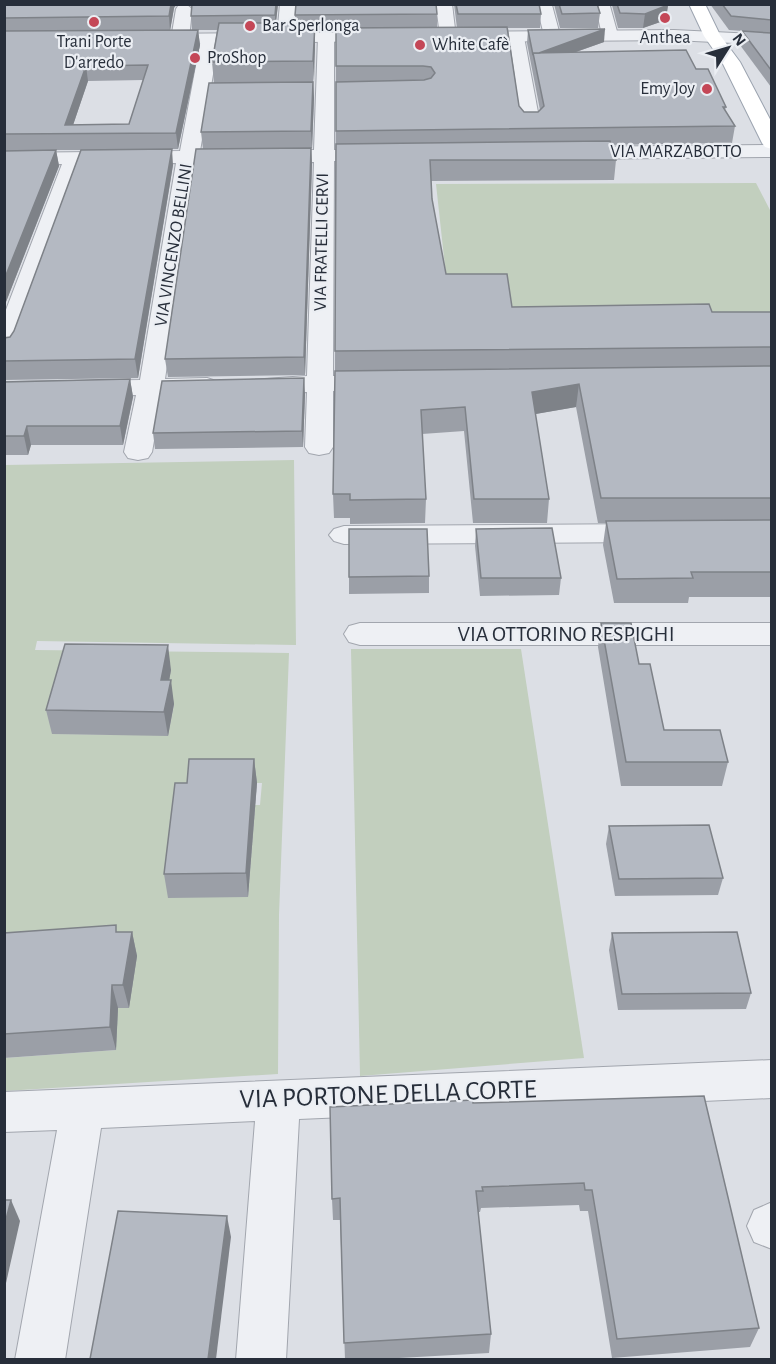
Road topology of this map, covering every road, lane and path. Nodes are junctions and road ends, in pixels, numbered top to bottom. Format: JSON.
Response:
{"nodes":[{"id":1,"x":288,"y":4,"type":"edge"},
{"id":2,"x":444,"y":4,"type":"edge"},
{"id":3,"x":697,"y":4,"type":"edge"},
{"id":4,"x":544,"y":5,"type":"edge"},
{"id":5,"x":602,"y":6,"type":"edge"},
{"id":6,"x":184,"y":9,"type":"dead end"},
{"id":7,"x":771,"y":31,"type":"edge"},
{"id":8,"x":552,"y":35,"type":"junction"},
{"id":9,"x":610,"y":35,"type":"junction"},
{"id":10,"x":326,"y":36,"type":"junction"},
{"id":11,"x":712,"y":36,"type":"junction"},
{"id":12,"x":285,"y":37,"type":"junction"},
{"id":13,"x":401,"y":37,"type":"edge"},
{"id":14,"x":516,"y":37,"type":"junction"},
{"id":15,"x":145,"y":39,"type":"edge"},
{"id":16,"x":180,"y":39,"type":"junction"},
{"id":17,"x":210,"y":39,"type":"junction"},
{"id":18,"x":771,"y":40,"type":"edge"},
{"id":19,"x":347,"y":91,"type":"edge"},
{"id":20,"x":314,"y":92,"type":"junction"},
{"id":21,"x":530,"y":123,"type":"edge"},
{"id":22,"x":771,"y":143,"type":"edge"},
{"id":23,"x":771,"y":151,"type":"edge"},
{"id":24,"x":547,"y":153,"type":"edge"},
{"id":25,"x":405,"y":154,"type":"edge"},
{"id":26,"x":322,"y":155,"type":"junction"},
{"id":27,"x":75,"y":157,"type":"junction"},
{"id":28,"x":187,"y":157,"type":"junction"},
{"id":29,"x":4,"y":159,"type":"edge"},
{"id":30,"x":4,"y":348,"type":"edge"},
{"id":31,"x":403,"y":383,"type":"edge"},
{"id":32,"x":320,"y":384,"type":"junction"},
{"id":33,"x":150,"y":388,"type":"junction"},
{"id":34,"x":4,"y":390,"type":"edge"},
{"id":35,"x":319,"y":447,"type":"dead end"},
{"id":36,"x":138,"y":452,"type":"dead end"},
{"id":37,"x":676,"y":533,"type":"edge"},
{"id":38,"x":344,"y":535,"type":"dead end"},
{"id":39,"x":360,"y":634,"type":"dead end"},
{"id":40,"x":771,"y":634,"type":"edge"},
{"id":41,"x":771,"y":1079,"type":"edge"},
{"id":42,"x":278,"y":1100,"type":"junction"},
{"id":43,"x":83,"y":1107,"type":"junction"},
{"id":44,"x":4,"y":1112,"type":"edge"},
{"id":45,"x":40,"y":1359,"type":"edge"},
{"id":46,"x":261,"y":1359,"type":"edge"}],
"edges":[{"from":1,"to":12,"type":"street"},
{"from":2,"to":14,"type":"street"},
{"from":3,"to":11,"type":"main road"},
{"from":4,"to":8,"type":"street"},
{"from":5,"to":9,"type":"street"},
{"from":6,"to":16,"type":"street"},
{"from":7,"to":11,"type":"street"},
{"from":8,"to":9,"type":"street"},
{"from":8,"to":14,"type":"street"},
{"from":9,"to":11,"type":"street"},
{"from":10,"to":12,"type":"street"},
{"from":10,"to":13,"type":"street"},
{"from":10,"to":20,"type":"street","name":"VIA FRATELLI CERVI"},
{"from":11,"to":18,"type":"street"},
{"from":11,"to":22,"type":"main road"},
{"from":12,"to":17,"type":"street"},
{"from":14,"to":21,"type":"street"},
{"from":15,"to":16,"type":"street"},
{"from":16,"to":17,"type":"street"},
{"from":17,"to":28,"type":"street","name":"VIA VINCENZO BELLINI"},
{"from":19,"to":20,"type":"street"},
{"from":20,"to":26,"type":"street","name":"VIA FRATELLI CERVI"},
{"from":23,"to":24,"type":"street","name":"VIA MARZABOTTO"},
{"from":25,"to":26,"type":"street"},
{"from":26,"to":28,"type":"street"},
{"from":26,"to":32,"type":"street","name":"VIA FRATELLI CERVI"},
{"from":27,"to":28,"type":"street"},
{"from":27,"to":29,"type":"street"},
{"from":27,"to":30,"type":"street"},
{"from":28,"to":33,"type":"street","name":"VIA VINCENZO BELLINI"},
{"from":31,"to":32,"type":"street"},
{"from":32,"to":33,"type":"street"},
{"from":32,"to":35,"type":"street","name":"VIA FRATELLI CERVI"},
{"from":33,"to":34,"type":"street"},
{"from":33,"to":36,"type":"street","name":"VIA VINCENZO BELLINI"},
{"from":37,"to":38,"type":"street"},
{"from":39,"to":40,"type":"street","name":"VIA OTTORINO RESPIGHI"},
{"from":41,"to":42,"type":"street","name":"VIA PORTONE DELLA CORTE"},
{"from":42,"to":43,"type":"street","name":"VIA PORTONE DELLA CORTE"},
{"from":42,"to":46,"type":"street"},
{"from":43,"to":44,"type":"street","name":"VIA PORTONE DELLA CORTE"},
{"from":43,"to":45,"type":"street"}]}
